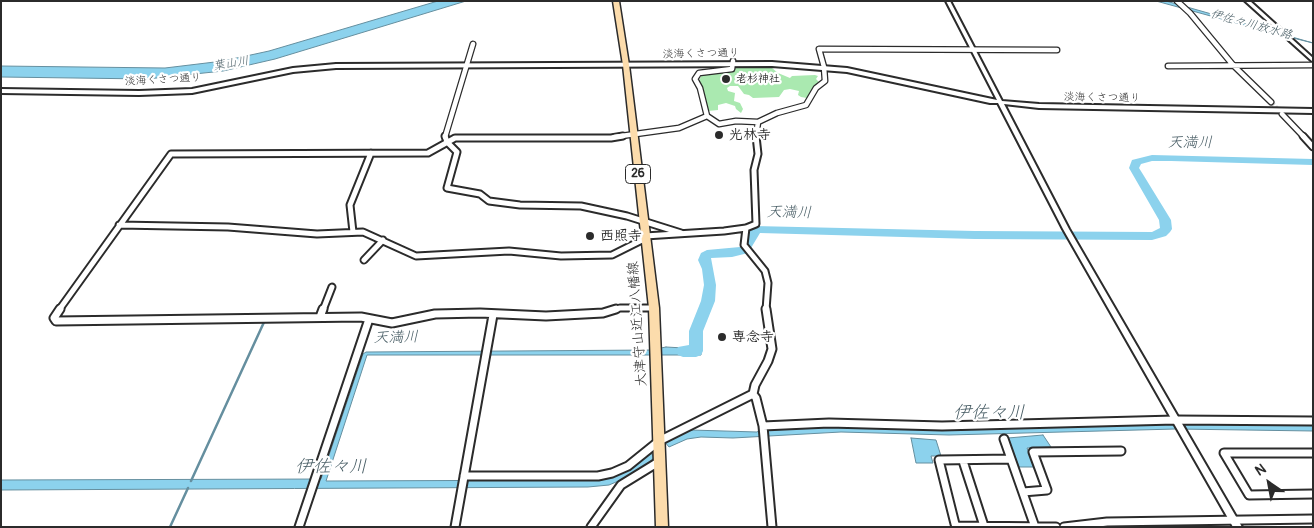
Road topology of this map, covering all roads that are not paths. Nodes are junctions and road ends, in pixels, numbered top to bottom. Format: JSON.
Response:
{"nodes":[{"id":1,"x":616,"y":1,"type":"edge"},
{"id":2,"x":948,"y":1,"type":"edge"},
{"id":3,"x":1177,"y":1,"type":"edge"},
{"id":4,"x":1247,"y":1,"type":"edge"},
{"id":5,"x":473,"y":44,"type":"dead end"},
{"id":6,"x":974,"y":50,"type":"junction"},
{"id":7,"x":1056,"y":50,"type":"dead end"},
{"id":8,"x":1313,"y":61,"type":"edge"},
{"id":9,"x":733,"y":62,"type":"junction"},
{"id":10,"x":467,"y":63,"type":"junction"},
{"id":11,"x":626,"y":63,"type":"junction"},
{"id":12,"x":1233,"y":65,"type":"junction"},
{"id":13,"x":1313,"y":65,"type":"edge"},
{"id":14,"x":824,"y":66,"type":"junction"},
{"id":15,"x":1168,"y":66,"type":"dead end"},
{"id":16,"x":1,"y":91,"type":"edge"},
{"id":17,"x":1000,"y":100,"type":"junction"},
{"id":18,"x":1271,"y":102,"type":"tunnel mouth"},
{"id":19,"x":1313,"y":109,"type":"edge"},
{"id":20,"x":1282,"y":114,"type":"tunnel mouth"},
{"id":21,"x":707,"y":116,"type":"junction"},
{"id":22,"x":758,"y":122,"type":"junction"},
{"id":23,"x":634,"y":135,"type":"junction"},
{"id":24,"x":447,"y":142,"type":"junction"},
{"id":25,"x":1313,"y":147,"type":"edge"},
{"id":26,"x":371,"y":152,"type":"junction"},
{"id":27,"x":642,"y":221,"type":"junction"},
{"id":28,"x":119,"y":225,"type":"junction"},
{"id":29,"x":746,"y":228,"type":"junction"},
{"id":30,"x":353,"y":232,"type":"junction"},
{"id":31,"x":681,"y":233,"type":"junction"},
{"id":32,"x":645,"y":237,"type":"junction"},
{"id":33,"x":383,"y":240,"type":"junction"},
{"id":34,"x":364,"y":260,"type":"dead end"},
{"id":35,"x":332,"y":287,"type":"dead end"},
{"id":36,"x":654,"y":308,"type":"junction"},
{"id":37,"x":493,"y":315,"type":"junction"},
{"id":38,"x":320,"y":317,"type":"junction"},
{"id":39,"x":368,"y":319,"type":"junction"},
{"id":40,"x":753,"y":394,"type":"junction"},
{"id":41,"x":1313,"y":421,"type":"edge"},
{"id":42,"x":1178,"y":424,"type":"junction"},
{"id":43,"x":763,"y":427,"type":"junction"},
{"id":44,"x":1004,"y":439,"type":"dead end"},
{"id":45,"x":659,"y":441,"type":"junction"},
{"id":46,"x":1121,"y":451,"type":"dead end"},
{"id":47,"x":1313,"y":453,"type":"edge"},
{"id":48,"x":1011,"y":459,"type":"junction"},
{"id":49,"x":660,"y":461,"type":"junction"},
{"id":50,"x":964,"y":461,"type":"junction"},
{"id":51,"x":628,"y":467,"type":"junction"},
{"id":52,"x":635,"y":476,"type":"junction"},
{"id":53,"x":464,"y":477,"type":"junction"},
{"id":54,"x":1022,"y":492,"type":"junction"},
{"id":55,"x":1313,"y":494,"type":"edge"},
{"id":56,"x":1313,"y":519,"type":"edge"},
{"id":57,"x":1236,"y":524,"type":"edge"},
{"id":58,"x":984,"y":526,"type":"junction"},
{"id":59,"x":1035,"y":526,"type":"edge"},
{"id":60,"x":299,"y":527,"type":"edge"},
{"id":61,"x":455,"y":527,"type":"edge"},
{"id":62,"x":591,"y":527,"type":"edge"},
{"id":63,"x":662,"y":527,"type":"edge"},
{"id":64,"x":772,"y":527,"type":"edge"},
{"id":65,"x":1056,"y":527,"type":"edge"},
{"id":66,"x":1064,"y":527,"type":"edge"}],
"edges":[{"from":1,"to":11,"type":"main road","name":"大津守山近江八幡線","number":"26"},
{"from":2,"to":6,"type":"street"},
{"from":3,"to":12,"type":"street"},
{"from":4,"to":8,"type":"street"},
{"from":5,"to":10,"type":"street"},
{"from":6,"to":7,"type":"street"},
{"from":6,"to":14,"type":"street"},
{"from":6,"to":17,"type":"street"},
{"from":9,"to":11,"type":"street","name":"淡海くさつ通り"},
{"from":9,"to":14,"type":"street","name":"淡海くさつ通り"},
{"from":9,"to":21,"type":"street"},
{"from":10,"to":11,"type":"street","name":"淡海くさつ通り"},
{"from":10,"to":16,"type":"street","name":"淡海くさつ通り"},
{"from":10,"to":24,"type":"street"},
{"from":11,"to":23,"type":"main road","name":"大津守山近江八幡線","number":"26"},
{"from":12,"to":13,"type":"street"},
{"from":12,"to":15,"type":"street"},
{"from":12,"to":18,"type":"street"},
{"from":14,"to":17,"type":"street","name":"淡海くさつ通り"},
{"from":14,"to":22,"type":"street"},
{"from":17,"to":19,"type":"street","name":"淡海くさつ通り"},
{"from":17,"to":42,"type":"street"},
{"from":20,"to":25,"type":"street"},
{"from":21,"to":22,"type":"street"},
{"from":21,"to":23,"type":"street"},
{"from":22,"to":29,"type":"street"},
{"from":23,"to":24,"type":"street"},
{"from":23,"to":27,"type":"main road","name":"大津守山近江八幡線","number":"26"},
{"from":24,"to":26,"type":"street"},
{"from":24,"to":27,"type":"street"},
{"from":26,"to":28,"type":"street"},
{"from":26,"to":30,"type":"street"},
{"from":27,"to":31,"type":"street"},
{"from":27,"to":32,"type":"main road","name":"大津守山近江八幡線","number":"26"},
{"from":28,"to":30,"type":"street"},
{"from":28,"to":38,"type":"street"},
{"from":29,"to":31,"type":"street"},
{"from":29,"to":40,"type":"street"},
{"from":30,"to":33,"type":"street"},
{"from":31,"to":32,"type":"street"},
{"from":32,"to":33,"type":"street"},
{"from":32,"to":36,"type":"main road","name":"大津守山近江八幡線","number":"26"},
{"from":33,"to":34,"type":"street"},
{"from":35,"to":38,"type":"street"},
{"from":36,"to":37,"type":"street"},
{"from":36,"to":45,"type":"main road","name":"大津守山近江八幡線","number":"26"},
{"from":37,"to":39,"type":"street"},
{"from":37,"to":53,"type":"street"},
{"from":38,"to":39,"type":"street"},
{"from":39,"to":60,"type":"street"},
{"from":40,"to":43,"type":"street"},
{"from":40,"to":45,"type":"street"},
{"from":41,"to":42,"type":"street"},
{"from":42,"to":43,"type":"street"},
{"from":42,"to":57,"type":"street"},
{"from":43,"to":64,"type":"street"},
{"from":44,"to":48,"type":"street"},
{"from":45,"to":49,"type":"main road","name":"大津守山近江八幡線","number":"26"},
{"from":45,"to":51,"type":"street"},
{"from":46,"to":54,"type":"street"},
{"from":47,"to":55,"type":"street"},
{"from":48,"to":50,"type":"street"},
{"from":48,"to":54,"type":"street"},
{"from":49,"to":52,"type":"street"},
{"from":49,"to":63,"type":"main road","name":"大津守山近江八幡線","number":"26"},
{"from":50,"to":58,"type":"street"},
{"from":50,"to":58,"type":"street"},
{"from":51,"to":52,"type":"street"},
{"from":51,"to":53,"type":"street"},
{"from":52,"to":62,"type":"street"},
{"from":53,"to":61,"type":"street"},
{"from":54,"to":59,"type":"street"},
{"from":56,"to":57,"type":"street"},
{"from":57,"to":66,"type":"street"},
{"from":58,"to":59,"type":"street"},
{"from":59,"to":65,"type":"street"}]}
